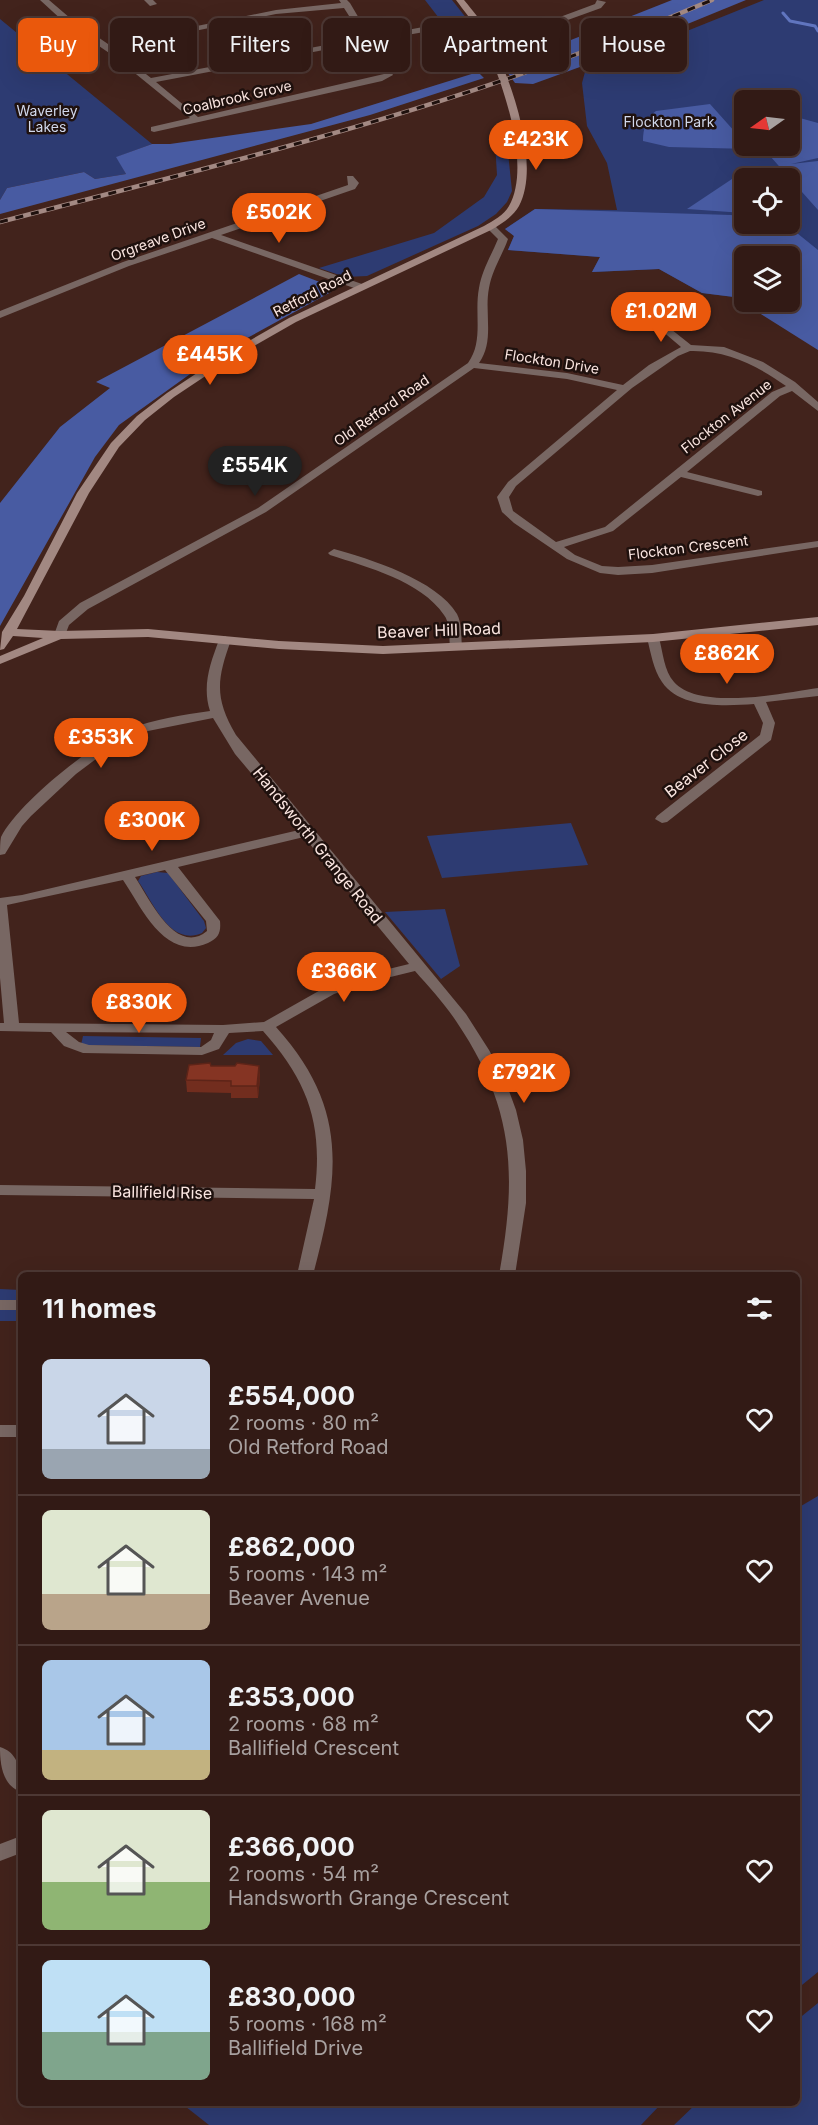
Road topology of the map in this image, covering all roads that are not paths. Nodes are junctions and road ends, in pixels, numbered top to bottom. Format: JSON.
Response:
{"nodes":[{"id":1,"x":44,"y":0,"type":"edge"},
{"id":2,"x":460,"y":0,"type":"edge"},
{"id":3,"x":601,"y":0,"type":"edge"},
{"id":4,"x":345,"y":3,"type":"edge"},
{"id":5,"x":355,"y":18,"type":"edge"},
{"id":6,"x":474,"y":18,"type":"edge"},
{"id":7,"x":565,"y":18,"type":"edge"},
{"id":8,"x":105,"y":47,"type":"junction"},
{"id":9,"x":323,"y":48,"type":"edge"},
{"id":10,"x":389,"y":72,"type":"edge"},
{"id":11,"x":499,"y":72,"type":"edge"},
{"id":12,"x":148,"y":81,"type":"junction"},
{"id":13,"x":197,"y":120,"type":"junction"},
{"id":14,"x":154,"y":129,"type":"dead end"},
{"id":15,"x":350,"y":178,"type":"dead end"},
{"id":16,"x":490,"y":226,"type":"junction"},
{"id":17,"x":210,"y":234,"type":"junction"},
{"id":18,"x":358,"y":286,"type":"junction"},
{"id":19,"x":0,"y":315,"type":"edge"},
{"id":20,"x":652,"y":317,"type":"dead end"},
{"id":21,"x":688,"y":348,"type":"junction"},
{"id":22,"x":472,"y":365,"type":"junction"},
{"id":23,"x":793,"y":387,"type":"junction"},
{"id":24,"x":626,"y":389,"type":"junction"},
{"id":25,"x":818,"y":408,"type":"edge"},
{"id":26,"x":679,"y":473,"type":"junction"},
{"id":27,"x":758,"y":493,"type":"dead end"},
{"id":28,"x":818,"y":544,"type":"edge"},
{"id":29,"x":554,"y":546,"type":"junction"},
{"id":30,"x":334,"y":553,"type":"dead end"},
{"id":31,"x":818,"y":621,"type":"edge"},
{"id":32,"x":60,"y":635,"type":"junction"},
{"id":33,"x":653,"y":638,"type":"junction"},
{"id":34,"x":48,"y":640,"type":"junction"},
{"id":35,"x":225,"y":640,"type":"junction"},
{"id":36,"x":3,"y":641,"type":"edge"},
{"id":37,"x":456,"y":647,"type":"junction"},
{"id":38,"x":0,"y":660,"type":"edge"},
{"id":39,"x":818,"y":692,"type":"edge"},
{"id":40,"x":758,"y":699,"type":"junction"},
{"id":41,"x":216,"y":714,"type":"junction"},
{"id":42,"x":662,"y":819,"type":"dead end"},
{"id":43,"x":309,"y":832,"type":"junction"},
{"id":44,"x":0,"y":851,"type":"edge"},
{"id":45,"x":169,"y":865,"type":"junction"},
{"id":46,"x":126,"y":874,"type":"junction"},
{"id":47,"x":0,"y":903,"type":"edge"},
{"id":48,"x":418,"y":966,"type":"junction"},
{"id":49,"x":267,"y":1026,"type":"junction"},
{"id":50,"x":6,"y":1027,"type":"edge"},
{"id":51,"x":56,"y":1027,"type":"junction"},
{"id":52,"x":223,"y":1029,"type":"junction"},
{"id":53,"x":0,"y":1190,"type":"edge"},
{"id":54,"x":324,"y":1194,"type":"junction"},
{"id":55,"x":306,"y":1272,"type":"edge"},
{"id":56,"x":508,"y":1272,"type":"edge"},
{"id":57,"x":0,"y":1305,"type":"edge"},
{"id":58,"x":18,"y":1305,"type":"edge"},
{"id":59,"x":0,"y":1431,"type":"edge"},
{"id":60,"x":18,"y":1431,"type":"edge"},
{"id":61,"x":0,"y":1754,"type":"edge"},
{"id":62,"x":18,"y":1780,"type":"edge"},
{"id":63,"x":18,"y":1845,"type":"edge"},
{"id":64,"x":0,"y":1853,"type":"edge"}],
"edges":[{"from":1,"to":8,"type":"street"},
{"from":2,"to":6,"type":"main road","name":"Retford Road"},
{"from":3,"to":7,"type":"street"},
{"from":4,"to":5,"type":"street"},
{"from":4,"to":8,"type":"street"},
{"from":8,"to":12,"type":"street"},
{"from":9,"to":12,"type":"street"},
{"from":10,"to":13,"type":"street","name":"Coalbrook Grove"},
{"from":11,"to":16,"type":"main road","name":"Retford Road"},
{"from":12,"to":13,"type":"street"},
{"from":13,"to":14,"type":"street","name":"Coalbrook Grove"},
{"from":15,"to":17,"type":"street","name":"Orgreave Drive"},
{"from":16,"to":18,"type":"main road","name":"Retford Road"},
{"from":16,"to":22,"type":"street","name":"Old Retford Road"},
{"from":17,"to":18,"type":"street"},
{"from":17,"to":19,"type":"street","name":"Orgreave Drive"},
{"from":18,"to":36,"type":"main road","name":"Retford Road"},
{"from":20,"to":21,"type":"street"},
{"from":21,"to":23,"type":"street"},
{"from":21,"to":24,"type":"street"},
{"from":22,"to":24,"type":"street","name":"Flockton Drive"},
{"from":22,"to":32,"type":"street","name":"Old Retford Road"},
{"from":23,"to":25,"type":"street"},
{"from":23,"to":26,"type":"street","name":"Flockton Avenue"},
{"from":24,"to":29,"type":"street","name":"Flockton Crescent"},
{"from":26,"to":27,"type":"street","name":"Flockton Avenue"},
{"from":26,"to":29,"type":"street","name":"Flockton Avenue"},
{"from":28,"to":29,"type":"street","name":"Flockton Crescent"},
{"from":30,"to":37,"type":"street"},
{"from":31,"to":33,"type":"main road","name":"Beaver Hill Road"},
{"from":32,"to":34,"type":"main road","name":"Beaver Hill Road"},
{"from":32,"to":35,"type":"main road","name":"Beaver Hill Road"},
{"from":32,"to":36,"type":"main road","name":"Beaver Hill Road"},
{"from":33,"to":37,"type":"main road","name":"Beaver Hill Road"},
{"from":33,"to":40,"type":"street"},
{"from":34,"to":36,"type":"main road","name":"Beaver Hill Road"},
{"from":34,"to":38,"type":"main road","name":"Beaver Hill Road"},
{"from":35,"to":37,"type":"main road","name":"Beaver Hill Road"},
{"from":35,"to":41,"type":"street","name":"Handsworth Grange Road"},
{"from":39,"to":40,"type":"street"},
{"from":40,"to":42,"type":"street","name":"Beaver Close"},
{"from":41,"to":43,"type":"street","name":"Handsworth Grange Road"},
{"from":41,"to":44,"type":"street"},
{"from":43,"to":45,"type":"street"},
{"from":43,"to":48,"type":"street","name":"Handsworth Grange Road"},
{"from":45,"to":46,"type":"street"},
{"from":45,"to":46,"type":"street"},
{"from":46,"to":47,"type":"street"},
{"from":47,"to":50,"type":"street"},
{"from":48,"to":49,"type":"street"},
{"from":48,"to":56,"type":"street","name":"Handsworth Grange Road"},
{"from":49,"to":52,"type":"street"},
{"from":49,"to":54,"type":"street"},
{"from":50,"to":51,"type":"street"},
{"from":51,"to":52,"type":"street"},
{"from":51,"to":52,"type":"street"},
{"from":53,"to":54,"type":"street","name":"Ballifield Rise"},
{"from":54,"to":55,"type":"street"},
{"from":57,"to":58,"type":"street"},
{"from":59,"to":60,"type":"street"},
{"from":61,"to":62,"type":"street"},
{"from":63,"to":64,"type":"street"}]}
